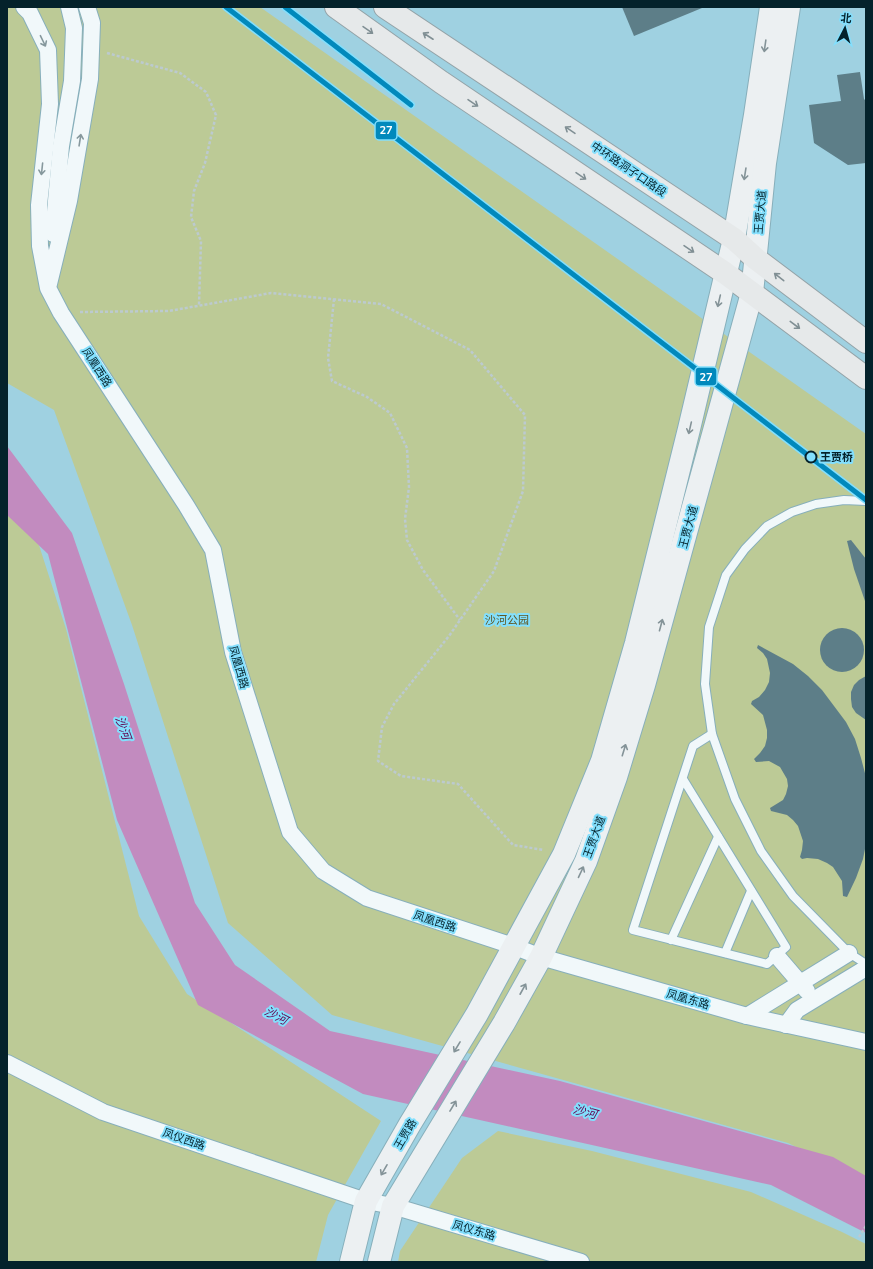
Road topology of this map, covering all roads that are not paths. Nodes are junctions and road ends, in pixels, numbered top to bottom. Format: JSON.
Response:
{"nodes":[{"id":1,"x":24,"y":7,"type":"edge"},
{"id":2,"x":69,"y":7,"type":"edge"},
{"id":3,"x":87,"y":7,"type":"edge"},
{"id":4,"x":336,"y":7,"type":"edge"},
{"id":5,"x":385,"y":7,"type":"edge"},
{"id":6,"x":771,"y":7,"type":"edge"},
{"id":7,"x":789,"y":7,"type":"edge"},
{"id":8,"x":734,"y":239,"type":"junction"},
{"id":9,"x":756,"y":259,"type":"junction"},
{"id":10,"x":725,"y":273,"type":"junction"},
{"id":11,"x":48,"y":288,"type":"junction"},
{"id":12,"x":752,"y":293,"type":"junction"},
{"id":13,"x":866,"y":342,"type":"edge"},
{"id":14,"x":866,"y":378,"type":"edge"},
{"id":15,"x":866,"y":501,"type":"edge"},
{"id":16,"x":712,"y":734,"type":"junction"},
{"id":17,"x":683,"y":779,"type":"junction"},
{"id":18,"x":718,"y":838,"type":"junction"},
{"id":19,"x":751,"y":891,"type":"junction"},
{"id":20,"x":671,"y":940,"type":"junction"},
{"id":21,"x":513,"y":946,"type":"junction"},
{"id":22,"x":725,"y":953,"type":"junction"},
{"id":23,"x":849,"y":953,"type":"junction"},
{"id":24,"x":777,"y":956,"type":"junction"},
{"id":25,"x":540,"y":957,"type":"junction"},
{"id":26,"x":866,"y":964,"type":"edge"},
{"id":27,"x":866,"y":968,"type":"edge"},
{"id":28,"x":800,"y":983,"type":"junction"},
{"id":29,"x":814,"y":1000,"type":"junction"},
{"id":30,"x":477,"y":1014,"type":"joint"},
{"id":31,"x":747,"y":1016,"type":"junction"},
{"id":32,"x":786,"y":1025,"type":"junction"},
{"id":33,"x":866,"y":1042,"type":"edge"},
{"id":34,"x":7,"y":1063,"type":"edge"},
{"id":35,"x":366,"y":1201,"type":"junction"},
{"id":36,"x":393,"y":1206,"type":"junction"},
{"id":37,"x":351,"y":1262,"type":"edge"},
{"id":38,"x":379,"y":1262,"type":"edge"},
{"id":39,"x":581,"y":1262,"type":"edge"}],
"edges":[{"from":1,"to":11,"type":"street","name":"凤凰西路","one_way":true},
{"from":2,"to":11,"type":"street"},
{"from":11,"to":3,"type":"street","one_way":true},
{"from":4,"to":10,"type":"main road","one_way":true},
{"from":8,"to":5,"type":"main road","name":"中环路洞子口路段","one_way":true},
{"from":6,"to":8,"type":"main road","name":"王贾大道","one_way":true},
{"from":7,"to":9,"type":"main road","name":"王贾大道"},
{"from":8,"to":9,"type":"main road","name":"中环路洞子口路段"},
{"from":8,"to":10,"type":"main road","name":"王贾大道"},
{"from":9,"to":12,"type":"main road","name":"王贾大道"},
{"from":13,"to":9,"type":"main road","name":"中环路洞子口路段","one_way":true},
{"from":10,"to":12,"type":"main road"},
{"from":10,"to":21,"type":"main road","name":"王贾大道","one_way":true},
{"from":11,"to":21,"type":"street","name":"凤凰西路"},
{"from":12,"to":14,"type":"main road","one_way":true},
{"from":25,"to":12,"type":"main road","name":"王贾大道","one_way":true},
{"from":15,"to":16,"type":"lane"},
{"from":16,"to":17,"type":"lane"},
{"from":16,"to":23,"type":"lane"},
{"from":17,"to":18,"type":"lane"},
{"from":17,"to":20,"type":"lane"},
{"from":18,"to":19,"type":"lane"},
{"from":18,"to":20,"type":"lane"},
{"from":19,"to":22,"type":"lane"},
{"from":19,"to":24,"type":"lane"},
{"from":20,"to":22,"type":"lane"},
{"from":21,"to":25,"type":"street","name":"凤凰东路"},
{"from":21,"to":30,"type":"main road","name":"王贾大道"},
{"from":22,"to":24,"type":"lane"},
{"from":23,"to":26,"type":"lane"},
{"from":23,"to":28,"type":"street"},
{"from":24,"to":28,"type":"street"},
{"from":25,"to":31,"type":"street","name":"凤凰东路"},
{"from":36,"to":25,"type":"main road","name":"王贾大道","one_way":true},
{"from":27,"to":29,"type":"street"},
{"from":28,"to":29,"type":"street"},
{"from":28,"to":31,"type":"street"},
{"from":29,"to":32,"type":"street"},
{"from":30,"to":35,"type":"main road","name":"王贾路","one_way":true},
{"from":31,"to":32,"type":"street","name":"凤凰东路"},
{"from":32,"to":33,"type":"street","name":"凤凰东路"},
{"from":34,"to":35,"type":"street","name":"凤仪西路"},
{"from":35,"to":36,"type":"street","name":"凤仪东路"},
{"from":35,"to":37,"type":"main road","name":"王贾路"},
{"from":36,"to":38,"type":"main road"},
{"from":36,"to":39,"type":"street","name":"凤仪东路"}]}
